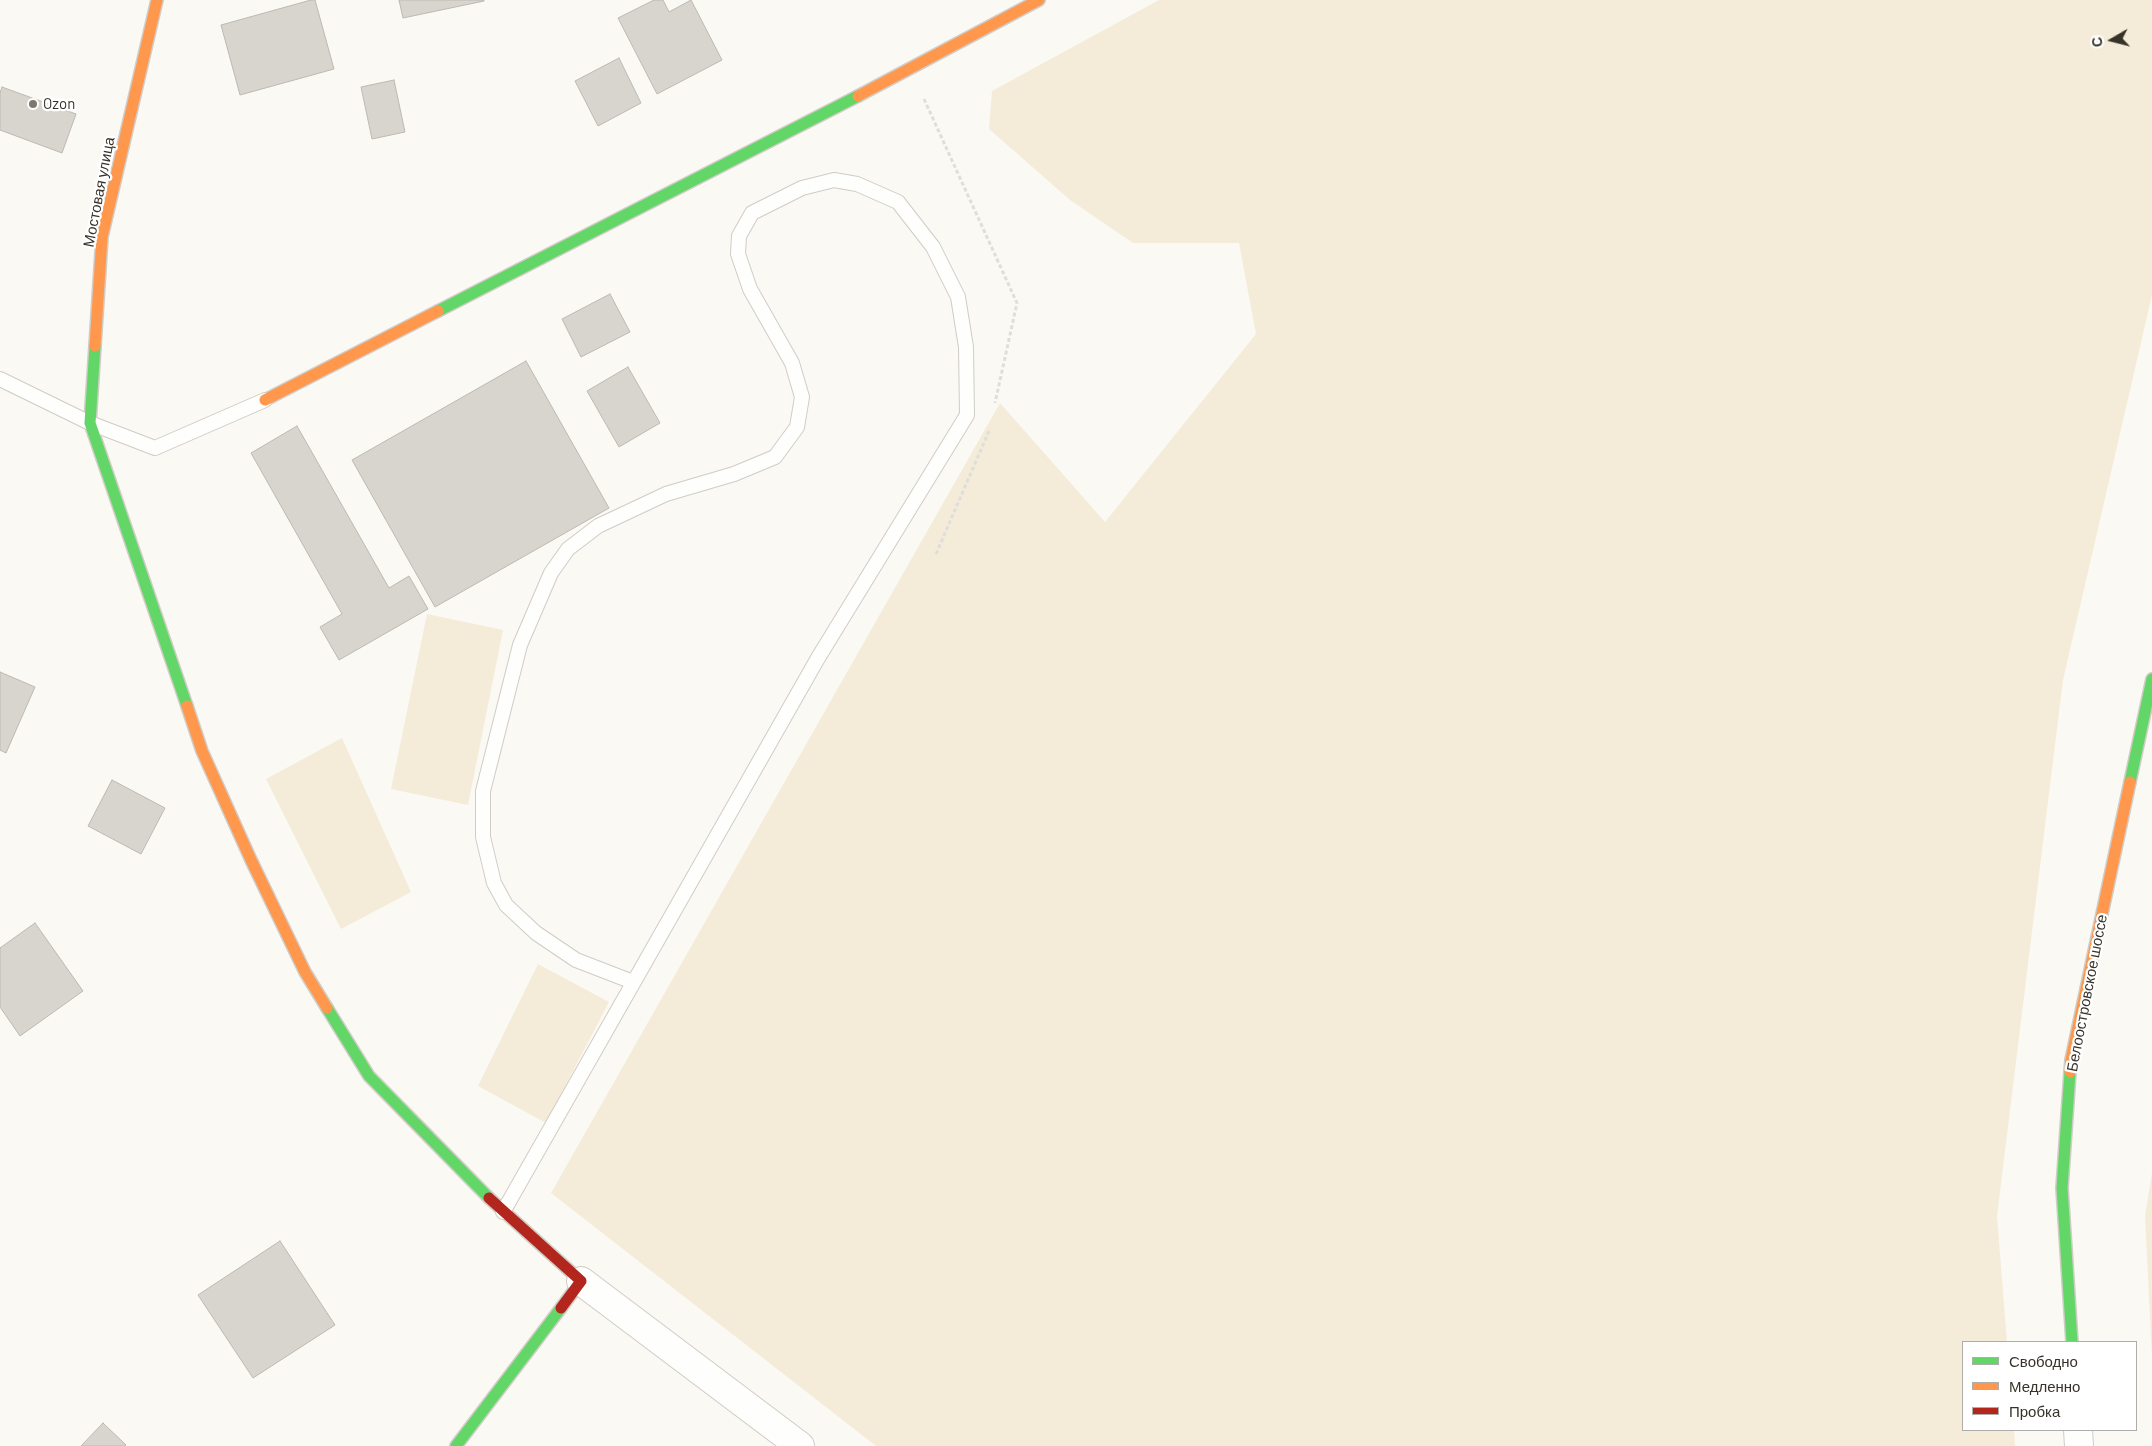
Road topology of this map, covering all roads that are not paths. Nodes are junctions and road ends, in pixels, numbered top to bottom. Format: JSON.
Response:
{"nodes":[{"id":1,"x":157,"y":0,"type":"edge"},
{"id":2,"x":1039,"y":0,"type":"edge"},
{"id":3,"x":0,"y":378,"type":"edge"},
{"id":4,"x":266,"y":400,"type":"joint"},
{"id":5,"x":90,"y":423,"type":"junction"},
{"id":6,"x":2152,"y":678,"type":"edge"},
{"id":7,"x":633,"y":982,"type":"junction"},
{"id":8,"x":503,"y":1212,"type":"junction"},
{"id":9,"x":581,"y":1281,"type":"junction"},
{"id":10,"x":2072,"y":1341,"type":"edge"},
{"id":11,"x":2078,"y":1431,"type":"edge"},
{"id":12,"x":456,"y":1446,"type":"edge"},
{"id":13,"x":800,"y":1446,"type":"edge"},
{"id":14,"x":2079,"y":1446,"type":"edge"}],
"edges":[{"from":1,"to":5,"type":"street","name":"Мостовая улица"},
{"from":2,"to":4,"type":"street"},
{"from":3,"to":5,"type":"lane"},
{"from":4,"to":5,"type":"lane"},
{"from":5,"to":8,"type":"street"},
{"from":6,"to":10,"type":"street","name":"Белоостровское шоссе"},
{"from":7,"to":7,"type":"lane"},
{"from":7,"to":8,"type":"lane"},
{"from":8,"to":9,"type":"street"},
{"from":9,"to":12,"type":"street"},
{"from":9,"to":13,"type":"street"},
{"from":11,"to":14,"type":"street"}]}
